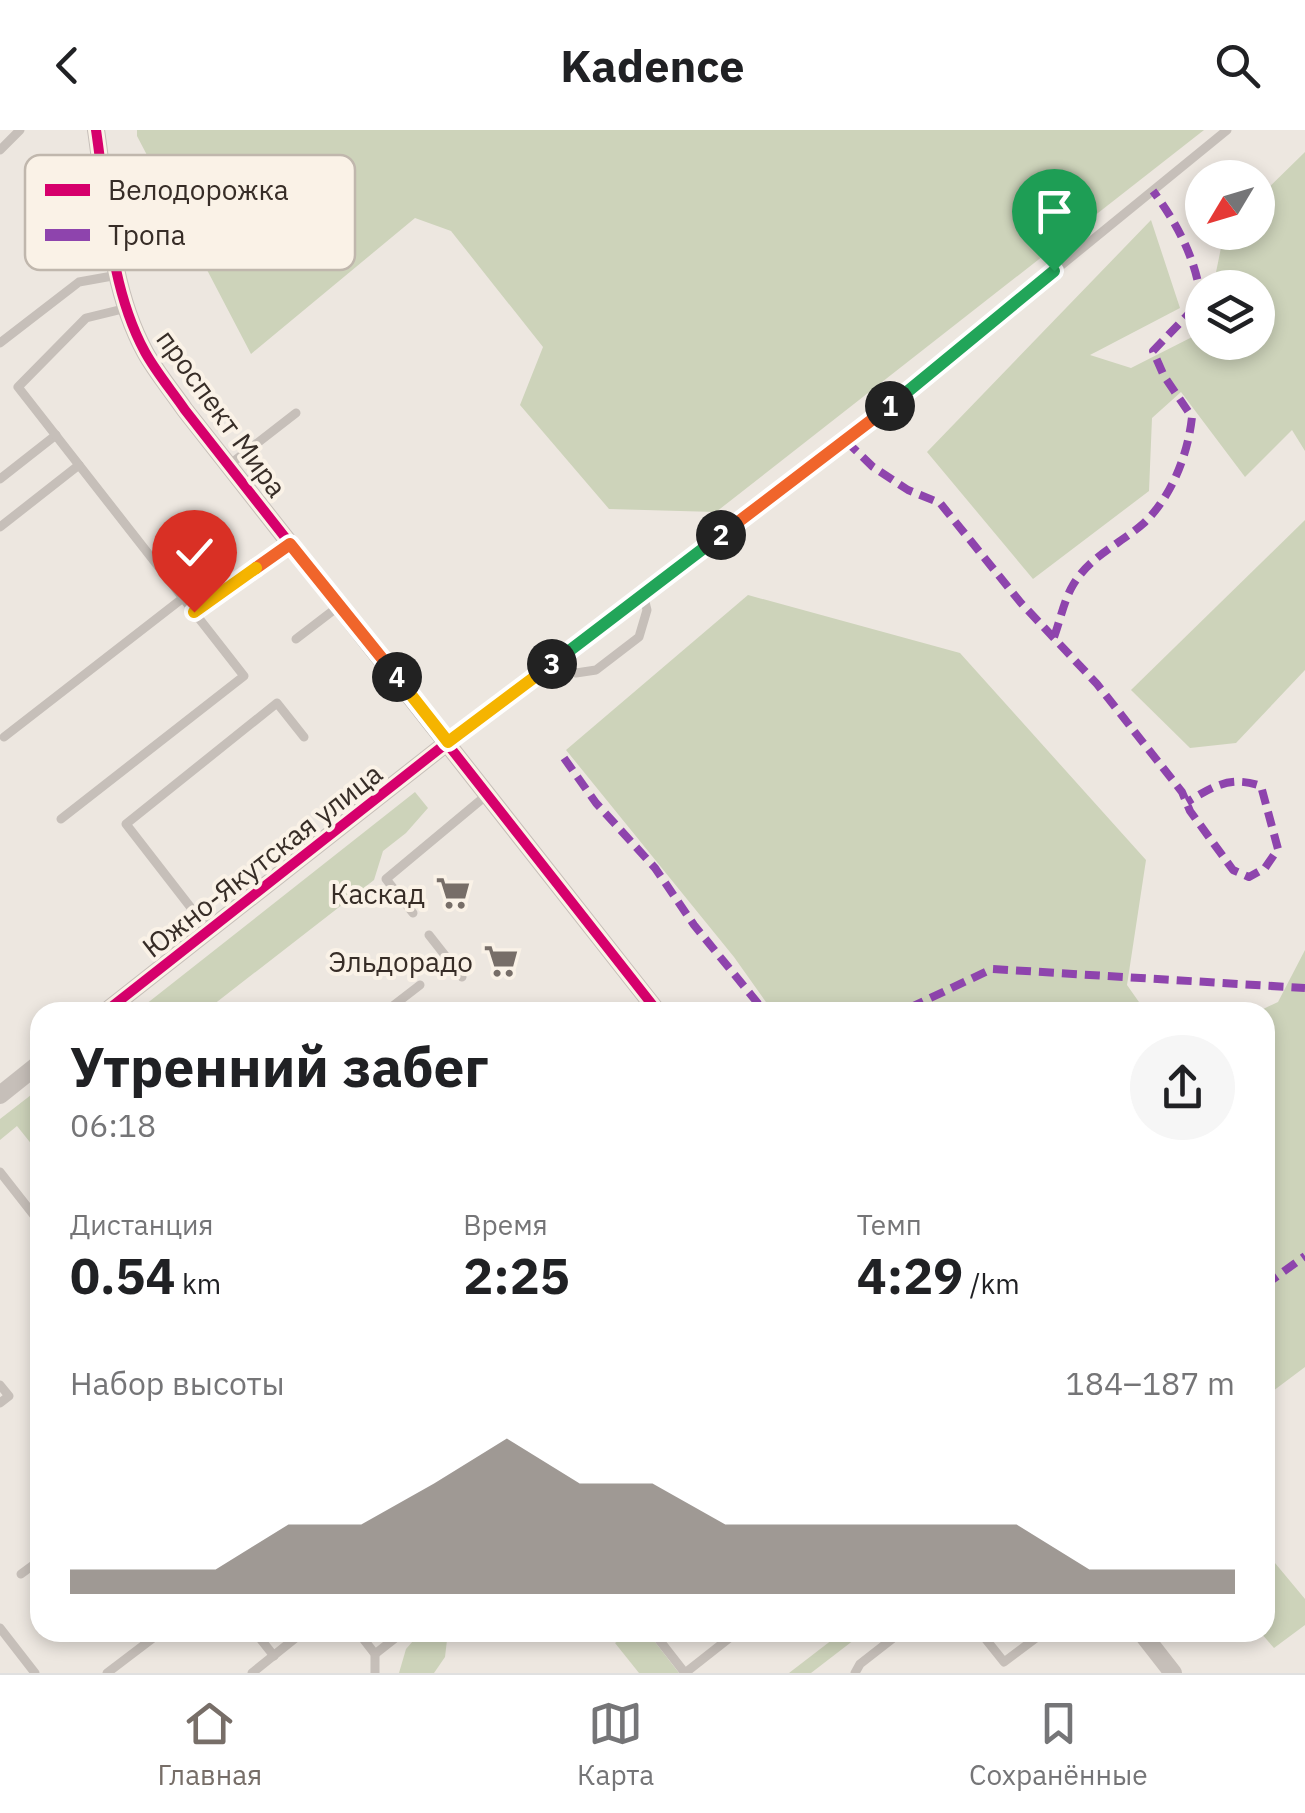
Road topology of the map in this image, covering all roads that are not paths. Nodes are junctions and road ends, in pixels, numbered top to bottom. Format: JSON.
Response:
{"nodes":[{"id":1,"x":20,"y":130,"type":"edge"},
{"id":2,"x":96,"y":130,"type":"edge"},
{"id":3,"x":1228,"y":130,"type":"edge"},
{"id":4,"x":0,"y":150,"type":"edge"},
{"id":5,"x":100,"y":155,"type":"edge"},
{"id":6,"x":117,"y":270,"type":"edge"},
{"id":7,"x":118,"y":275,"type":"junction"},
{"id":8,"x":126,"y":308,"type":"junction"},
{"id":9,"x":0,"y":344,"type":"edge"},
{"id":10,"x":296,"y":412,"type":"dead end"},
{"id":11,"x":56,"y":435,"type":"junction"},
{"id":12,"x":79,"y":465,"type":"junction"},
{"id":13,"x":229,"y":466,"type":"junction"},
{"id":14,"x":0,"y":478,"type":"edge"},
{"id":15,"x":0,"y":527,"type":"edge"},
{"id":16,"x":290,"y":544,"type":"junction"},
{"id":17,"x":644,"y":594,"type":"junction"},
{"id":18,"x":182,"y":598,"type":"junction"},
{"id":19,"x":340,"y":606,"type":"junction"},
{"id":20,"x":194,"y":612,"type":"junction"},
{"id":21,"x":296,"y":640,"type":"dead end"},
{"id":22,"x":552,"y":663,"type":"junction"},
{"id":23,"x":4,"y":737,"type":"dead end"},
{"id":24,"x":304,"y":737,"type":"dead end"},
{"id":25,"x":448,"y":742,"type":"junction"},
{"id":26,"x":488,"y":794,"type":"junction"},
{"id":27,"x":61,"y":819,"type":"dead end"},
{"id":28,"x":412,"y":913,"type":"dead end"},
{"id":29,"x":208,"y":931,"type":"junction"},
{"id":30,"x":430,"y":935,"type":"dead end"},
{"id":31,"x":462,"y":977,"type":"dead end"},
{"id":32,"x":420,"y":985,"type":"dead end"},
{"id":33,"x":117,"y":1002,"type":"edge"},
{"id":34,"x":398,"y":1002,"type":"edge"},
{"id":35,"x":650,"y":1002,"type":"edge"},
{"id":36,"x":30,"y":1071,"type":"edge"},
{"id":37,"x":0,"y":1095,"type":"edge"},
{"id":38,"x":0,"y":1172,"type":"edge"},
{"id":39,"x":30,"y":1210,"type":"edge"},
{"id":40,"x":0,"y":1385,"type":"edge"},
{"id":41,"x":0,"y":1402,"type":"edge"},
{"id":42,"x":30,"y":1567,"type":"edge"},
{"id":43,"x":21,"y":1574,"type":"dead end"},
{"id":44,"x":0,"y":1628,"type":"edge"},
{"id":45,"x":148,"y":1642,"type":"edge"},
{"id":46,"x":263,"y":1642,"type":"edge"},
{"id":47,"x":291,"y":1642,"type":"edge"},
{"id":48,"x":366,"y":1642,"type":"edge"},
{"id":49,"x":390,"y":1642,"type":"edge"},
{"id":50,"x":661,"y":1642,"type":"edge"},
{"id":51,"x":724,"y":1642,"type":"edge"},
{"id":52,"x":888,"y":1642,"type":"edge"},
{"id":53,"x":988,"y":1642,"type":"edge"},
{"id":54,"x":1031,"y":1642,"type":"edge"},
{"id":55,"x":1149,"y":1642,"type":"edge"},
{"id":56,"x":375,"y":1654,"type":"junction"},
{"id":57,"x":274,"y":1656,"type":"junction"},
{"id":58,"x":1004,"y":1662,"type":"junction"},
{"id":59,"x":35,"y":1673,"type":"edge"},
{"id":60,"x":107,"y":1673,"type":"edge"},
{"id":61,"x":252,"y":1673,"type":"edge"},
{"id":62,"x":375,"y":1673,"type":"edge"},
{"id":63,"x":855,"y":1673,"type":"edge"},
{"id":64,"x":997,"y":1673,"type":"edge"},
{"id":65,"x":1172,"y":1673,"type":"edge"}],
"edges":[{"from":1,"to":4,"type":"lane"},
{"from":2,"to":5,"type":"street","name":"проспект Мира"},
{"from":3,"to":17,"type":"lane"},
{"from":6,"to":7,"type":"street","name":"проспект Мира"},
{"from":7,"to":8,"type":"street","name":"проспект Мира"},
{"from":7,"to":9,"type":"lane"},
{"from":8,"to":11,"type":"lane"},
{"from":8,"to":13,"type":"street","name":"проспект Мира"},
{"from":10,"to":13,"type":"lane"},
{"from":11,"to":12,"type":"lane"},
{"from":11,"to":14,"type":"lane"},
{"from":12,"to":15,"type":"lane"},
{"from":12,"to":18,"type":"lane"},
{"from":13,"to":16,"type":"street","name":"проспект Мира"},
{"from":16,"to":19,"type":"street","name":"проспект Мира"},
{"from":16,"to":20,"type":"lane"},
{"from":17,"to":22,"type":"lane"},
{"from":17,"to":22,"type":"lane"},
{"from":18,"to":20,"type":"lane"},
{"from":18,"to":23,"type":"lane"},
{"from":19,"to":21,"type":"lane"},
{"from":19,"to":25,"type":"street","name":"проспект Мира"},
{"from":20,"to":27,"type":"lane"},
{"from":22,"to":25,"type":"lane"},
{"from":24,"to":29,"type":"lane"},
{"from":25,"to":26,"type":"street","name":"проспект Мира"},
{"from":25,"to":29,"type":"street","name":"Южно-Якутская улица"},
{"from":26,"to":28,"type":"lane"},
{"from":26,"to":35,"type":"street","name":"проспект Мира"},
{"from":29,"to":33,"type":"street","name":"Южно-Якутская улица"},
{"from":30,"to":31,"type":"lane"},
{"from":32,"to":34,"type":"lane"},
{"from":36,"to":37,"type":"street"},
{"from":38,"to":39,"type":"lane"},
{"from":40,"to":41,"type":"lane"},
{"from":42,"to":43,"type":"lane"},
{"from":44,"to":59,"type":"lane"},
{"from":45,"to":60,"type":"lane"},
{"from":46,"to":57,"type":"lane"},
{"from":47,"to":57,"type":"lane"},
{"from":48,"to":56,"type":"lane"},
{"from":49,"to":56,"type":"lane"},
{"from":50,"to":51,"type":"lane"},
{"from":52,"to":63,"type":"lane"},
{"from":53,"to":58,"type":"lane"},
{"from":54,"to":58,"type":"lane"},
{"from":55,"to":65,"type":"street"},
{"from":56,"to":62,"type":"lane"},
{"from":57,"to":61,"type":"lane"},
{"from":58,"to":64,"type":"lane"}]}
